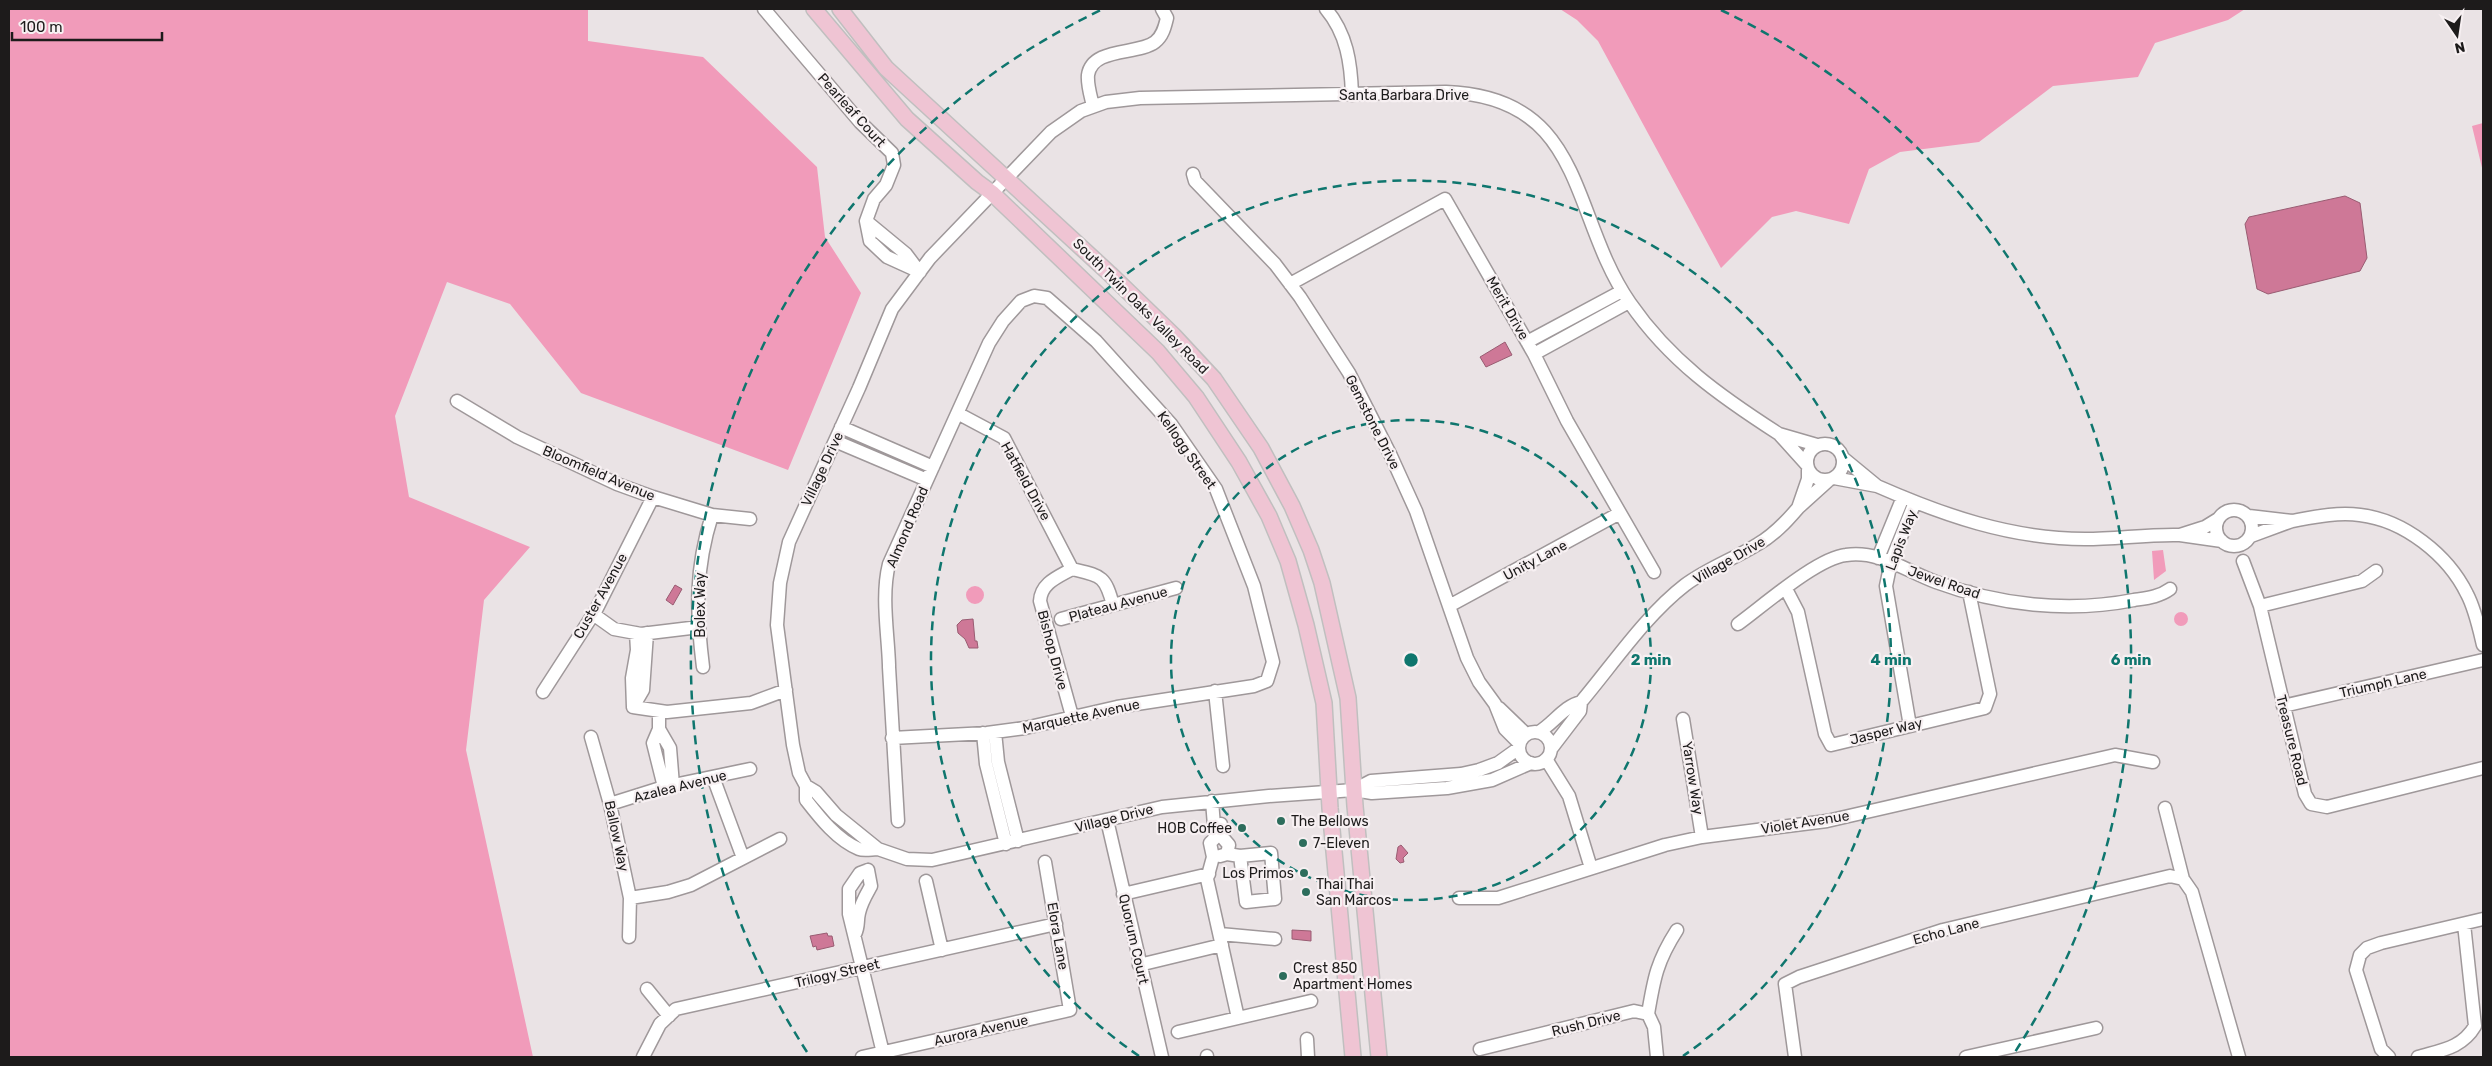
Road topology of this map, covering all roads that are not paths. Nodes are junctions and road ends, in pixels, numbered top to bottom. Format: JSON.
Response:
{"nodes":[{"id":1,"x":764,"y":9,"type":"edge"},
{"id":2,"x":814,"y":9,"type":"edge"},
{"id":3,"x":840,"y":9,"type":"edge"},
{"id":4,"x":1162,"y":9,"type":"edge"},
{"id":5,"x":1326,"y":9,"type":"edge"},
{"id":6,"x":1352,"y":95,"type":"junction"},
{"id":7,"x":1093,"y":106,"type":"junction"},
{"id":8,"x":1193,"y":174,"type":"dead end"},
{"id":9,"x":1007,"y":178,"type":"junction"},
{"id":10,"x":992,"y":193,"type":"junction"},
{"id":11,"x":920,"y":272,"type":"junction"},
{"id":12,"x":1290,"y":284,"type":"junction"},
{"id":13,"x":1622,"y":291,"type":"junction"},
{"id":14,"x":1034,"y":296,"type":"joint"},
{"id":15,"x":1629,"y":302,"type":"junction"},
{"id":16,"x":1553,"y":328,"type":"junction"},
{"id":17,"x":1560,"y":341,"type":"junction"},
{"id":18,"x":1528,"y":342,"type":"junction"},
{"id":19,"x":1534,"y":354,"type":"junction"},
{"id":20,"x":458,"y":402,"type":"dead end"},
{"id":21,"x":958,"y":414,"type":"junction"},
{"id":22,"x":841,"y":427,"type":"junction"},
{"id":23,"x":1779,"y":434,"type":"junction"},
{"id":24,"x":835,"y":441,"type":"junction"},
{"id":25,"x":1817,"y":445,"type":"junction"},
{"id":26,"x":1843,"y":458,"type":"junction"},
{"id":27,"x":933,"y":467,"type":"junction"},
{"id":28,"x":1808,"y":468,"type":"junction"},
{"id":29,"x":1832,"y":479,"type":"junction"},
{"id":30,"x":927,"y":480,"type":"junction"},
{"id":31,"x":1877,"y":486,"type":"junction"},
{"id":32,"x":1903,"y":497,"type":"junction"},
{"id":33,"x":653,"y":498,"type":"junction"},
{"id":34,"x":1915,"y":502,"type":"junction"},
{"id":35,"x":1798,"y":508,"type":"junction"},
{"id":36,"x":1620,"y":513,"type":"junction"},
{"id":37,"x":712,"y":515,"type":"junction"},
{"id":38,"x":2249,"y":516,"type":"junction"},
{"id":39,"x":750,"y":519,"type":"dead end"},
{"id":40,"x":2218,"y":519,"type":"junction"},
{"id":41,"x":2292,"y":521,"type":"junction"},
{"id":42,"x":2180,"y":535,"type":"junction"},
{"id":43,"x":1887,"y":536,"type":"junction"},
{"id":44,"x":2250,"y":537,"type":"junction"},
{"id":45,"x":1900,"y":540,"type":"junction"},
{"id":46,"x":2226,"y":543,"type":"junction"},
{"id":47,"x":1878,"y":558,"type":"junction"},
{"id":48,"x":2244,"y":561,"type":"junction"},
{"id":49,"x":1891,"y":562,"type":"junction"},
{"id":50,"x":1072,"y":569,"type":"junction"},
{"id":51,"x":2376,"y":571,"type":"dead end"},
{"id":52,"x":1654,"y":572,"type":"dead end"},
{"id":53,"x":1176,"y":588,"type":"dead end"},
{"id":54,"x":1786,"y":589,"type":"junction"},
{"id":55,"x":2170,"y":589,"type":"dead end"},
{"id":56,"x":1969,"y":592,"type":"junction"},
{"id":57,"x":1113,"y":605,"type":"junction"},
{"id":58,"x":1449,"y":606,"type":"junction"},
{"id":59,"x":2260,"y":606,"type":"junction"},
{"id":60,"x":593,"y":614,"type":"junction"},
{"id":61,"x":1061,"y":619,"type":"dead end"},
{"id":62,"x":1738,"y":624,"type":"dead end"},
{"id":63,"x":699,"y":627,"type":"junction"},
{"id":64,"x":641,"y":633,"type":"junction"},
{"id":65,"x":2483,"y":645,"type":"edge"},
{"id":66,"x":2483,"y":660,"type":"edge"},
{"id":67,"x":703,"y":667,"type":"dead end"},
{"id":68,"x":1267,"y":680,"type":"joint"},
{"id":69,"x":786,"y":690,"type":"junction"},
{"id":70,"x":1215,"y":691,"type":"junction"},
{"id":71,"x":543,"y":692,"type":"dead end"},
{"id":72,"x":1581,"y":702,"type":"junction"},
{"id":73,"x":2283,"y":706,"type":"junction"},
{"id":74,"x":659,"y":711,"type":"junction"},
{"id":75,"x":1072,"y":716,"type":"junction"},
{"id":76,"x":1684,"y":719,"type":"dead end"},
{"id":77,"x":1910,"y":726,"type":"junction"},
{"id":78,"x":659,"y":729,"type":"junction"},
{"id":79,"x":989,"y":732,"type":"junction"},
{"id":80,"x":591,"y":737,"type":"dead end"},
{"id":81,"x":892,"y":738,"type":"junction"},
{"id":82,"x":1526,"y":739,"type":"junction"},
{"id":83,"x":1548,"y":754,"type":"junction"},
{"id":84,"x":670,"y":759,"type":"junction"},
{"id":85,"x":657,"y":761,"type":"junction"},
{"id":86,"x":2153,"y":762,"type":"dead end"},
{"id":87,"x":1531,"y":763,"type":"junction"},
{"id":88,"x":1223,"y":766,"type":"dead end"},
{"id":89,"x":2483,"y":768,"type":"edge"},
{"id":90,"x":750,"y":770,"type":"dead end"},
{"id":91,"x":713,"y":777,"type":"junction"},
{"id":92,"x":669,"y":786,"type":"junction"},
{"id":93,"x":1354,"y":790,"type":"junction"},
{"id":94,"x":1329,"y":793,"type":"junction"},
{"id":95,"x":1217,"y":800,"type":"junction"},
{"id":96,"x":610,"y":804,"type":"junction"},
{"id":97,"x":2165,"y":808,"type":"dead end"},
{"id":98,"x":1107,"y":820,"type":"junction"},
{"id":99,"x":898,"y":821,"type":"dead end"},
{"id":100,"x":1702,"y":837,"type":"junction"},
{"id":101,"x":780,"y":839,"type":"dead end"},
{"id":102,"x":1012,"y":842,"type":"junction"},
{"id":103,"x":878,"y":849,"type":"junction"},
{"id":104,"x":1227,"y":854,"type":"junction"},
{"id":105,"x":1240,"y":856,"type":"dead end"},
{"id":106,"x":1213,"y":857,"type":"junction"},
{"id":107,"x":743,"y":858,"type":"junction"},
{"id":108,"x":1045,"y":862,"type":"dead end"},
{"id":109,"x":1591,"y":868,"type":"junction"},
{"id":110,"x":868,"y":870,"type":"junction"},
{"id":111,"x":1208,"y":874,"type":"junction"},
{"id":112,"x":2183,"y":879,"type":"junction"},
{"id":113,"x":926,"y":881,"type":"dead end"},
{"id":114,"x":1123,"y":894,"type":"junction"},
{"id":115,"x":849,"y":897,"type":"junction"},
{"id":116,"x":630,"y":898,"type":"junction"},
{"id":117,"x":1459,"y":898,"type":"dead end"},
{"id":118,"x":863,"y":899,"type":"junction"},
{"id":119,"x":2483,"y":919,"type":"edge"},
{"id":120,"x":1056,"y":924,"type":"junction"},
{"id":121,"x":2464,"y":924,"type":"junction"},
{"id":122,"x":1677,"y":930,"type":"dead end"},
{"id":123,"x":855,"y":934,"type":"junction"},
{"id":124,"x":629,"y":937,"type":"dead end"},
{"id":125,"x":1275,"y":939,"type":"dead end"},
{"id":126,"x":1221,"y":940,"type":"junction"},
{"id":127,"x":942,"y":950,"type":"junction"},
{"id":128,"x":1139,"y":965,"type":"junction"},
{"id":129,"x":863,"y":967,"type":"junction"},
{"id":130,"x":647,"y":989,"type":"dead end"},
{"id":131,"x":1311,"y":1001,"type":"dead end"},
{"id":132,"x":1070,"y":1010,"type":"joint"},
{"id":133,"x":1648,"y":1014,"type":"junction"},
{"id":134,"x":669,"y":1016,"type":"junction"},
{"id":135,"x":1238,"y":1018,"type":"junction"},
{"id":136,"x":2096,"y":1028,"type":"dead end"},
{"id":137,"x":1178,"y":1032,"type":"dead end"},
{"id":138,"x":1306,"y":1040,"type":"dead end"},
{"id":139,"x":1480,"y":1049,"type":"dead end"},
{"id":140,"x":883,"y":1053,"type":"junction"},
{"id":141,"x":643,"y":1057,"type":"edge"},
{"id":142,"x":862,"y":1057,"type":"edge"},
{"id":143,"x":1162,"y":1057,"type":"edge"},
{"id":144,"x":1308,"y":1057,"type":"edge"},
{"id":145,"x":1353,"y":1057,"type":"edge"},
{"id":146,"x":1379,"y":1057,"type":"edge"},
{"id":147,"x":1657,"y":1057,"type":"edge"},
{"id":148,"x":1795,"y":1057,"type":"edge"},
{"id":149,"x":1966,"y":1057,"type":"edge"},
{"id":150,"x":2238,"y":1057,"type":"edge"},
{"id":151,"x":2388,"y":1057,"type":"edge"},
{"id":152,"x":2418,"y":1057,"type":"edge"}],
"edges":[{"from":1,"to":11,"type":"street","name":"Pearleaf Court"},
{"from":2,"to":10,"type":"main road","name":"South Twin Oaks Valley Road"},
{"from":3,"to":9,"type":"main road","name":"South Twin Oaks Valley Road"},
{"from":4,"to":7,"type":"street"},
{"from":5,"to":6,"type":"street"},
{"from":6,"to":7,"type":"street","name":"Santa Barbara Drive"},
{"from":6,"to":13,"type":"street","name":"Santa Barbara Drive"},
{"from":7,"to":9,"type":"street","name":"Santa Barbara Drive"},
{"from":8,"to":12,"type":"street","name":"Gemstone Drive"},
{"from":9,"to":10,"type":"street","name":"Santa Barbara Drive"},
{"from":9,"to":93,"type":"main road","name":"South Twin Oaks Valley Road"},
{"from":10,"to":11,"type":"street","name":"Village Drive"},
{"from":10,"to":94,"type":"main road","name":"South Twin Oaks Valley Road"},
{"from":11,"to":22,"type":"street","name":"Village Drive"},
{"from":12,"to":18,"type":"street","name":"Merit Drive"},
{"from":12,"to":58,"type":"street","name":"Gemstone Drive"},
{"from":13,"to":15,"type":"street","name":"Santa Barbara Drive"},
{"from":13,"to":16,"type":"street"},
{"from":14,"to":21,"type":"street","name":"Almond Road"},
{"from":14,"to":68,"type":"street","name":"Kellogg Street"},
{"from":15,"to":17,"type":"street"},
{"from":15,"to":23,"type":"street","name":"Santa Barbara Drive"},
{"from":16,"to":17,"type":"street"},
{"from":16,"to":18,"type":"street"},
{"from":17,"to":19,"type":"street"},
{"from":18,"to":19,"type":"street","name":"Merit Drive"},
{"from":19,"to":36,"type":"street","name":"Merit Drive"},
{"from":20,"to":33,"type":"street","name":"Bloomfield Avenue"},
{"from":21,"to":27,"type":"street","name":"Almond Road"},
{"from":21,"to":50,"type":"street","name":"Hatfield Drive"},
{"from":22,"to":24,"type":"street","name":"Village Drive"},
{"from":22,"to":27,"type":"street"},
{"from":23,"to":25,"type":"street","name":"Santa Barbara Drive"},
{"from":23,"to":28,"type":"street","name":"Santa Barbara Drive"},
{"from":24,"to":30,"type":"street"},
{"from":24,"to":69,"type":"street","name":"Village Drive"},
{"from":25,"to":26,"type":"street"},
{"from":25,"to":28,"type":"street"},
{"from":26,"to":29,"type":"street"},
{"from":26,"to":31,"type":"street"},
{"from":27,"to":30,"type":"street","name":"Almond Road"},
{"from":28,"to":29,"type":"street"},
{"from":28,"to":35,"type":"street","name":"Village Drive"},
{"from":29,"to":31,"type":"street"},
{"from":29,"to":35,"type":"street","name":"Village Drive"},
{"from":30,"to":81,"type":"street","name":"Almond Road"},
{"from":31,"to":32,"type":"street"},
{"from":32,"to":34,"type":"street"},
{"from":32,"to":43,"type":"street","name":"Lapis Way"},
{"from":33,"to":37,"type":"street","name":"Bloomfield Avenue"},
{"from":33,"to":60,"type":"street","name":"Custer Avenue"},
{"from":34,"to":42,"type":"street"},
{"from":34,"to":45,"type":"street","name":"Lapis Way"},
{"from":35,"to":72,"type":"street","name":"Village Drive"},
{"from":36,"to":52,"type":"street","name":"Merit Drive"},
{"from":36,"to":58,"type":"street","name":"Unity Lane"},
{"from":37,"to":39,"type":"street","name":"Bloomfield Avenue"},
{"from":37,"to":63,"type":"street","name":"Bolex Way"},
{"from":38,"to":40,"type":"street"},
{"from":38,"to":41,"type":"street"},
{"from":38,"to":44,"type":"street"},
{"from":40,"to":42,"type":"street"},
{"from":40,"to":46,"type":"street"},
{"from":41,"to":44,"type":"street"},
{"from":41,"to":65,"type":"street"},
{"from":42,"to":46,"type":"street"},
{"from":43,"to":45,"type":"street"},
{"from":43,"to":47,"type":"street","name":"Lapis Way"},
{"from":44,"to":46,"type":"street"},
{"from":44,"to":48,"type":"street"},
{"from":45,"to":49,"type":"street","name":"Lapis Way"},
{"from":46,"to":48,"type":"street","name":"Treasure Road"},
{"from":47,"to":49,"type":"street","name":"Jewel Road"},
{"from":47,"to":54,"type":"street","name":"Jewel Road"},
{"from":48,"to":59,"type":"street","name":"Treasure Road"},
{"from":49,"to":56,"type":"street","name":"Jewel Road"},
{"from":49,"to":77,"type":"street","name":"Lapis Way"},
{"from":50,"to":57,"type":"street"},
{"from":50,"to":75,"type":"street","name":"Bishop Drive"},
{"from":51,"to":59,"type":"street"},
{"from":53,"to":57,"type":"street","name":"Plateau Avenue"},
{"from":54,"to":62,"type":"street","name":"Jewel Road"},
{"from":54,"to":77,"type":"street","name":"Jasper Way"},
{"from":55,"to":56,"type":"street","name":"Jewel Road"},
{"from":56,"to":77,"type":"street","name":"Jasper Way"},
{"from":57,"to":61,"type":"street","name":"Plateau Avenue"},
{"from":58,"to":82,"type":"street","name":"Gemstone Drive"},
{"from":59,"to":73,"type":"street","name":"Treasure Road"},
{"from":60,"to":64,"type":"street"},
{"from":60,"to":71,"type":"street","name":"Custer Avenue"},
{"from":63,"to":64,"type":"street"},
{"from":63,"to":67,"type":"street","name":"Bolex Way"},
{"from":64,"to":74,"type":"street"},
{"from":66,"to":73,"type":"street","name":"Triumph Lane"},
{"from":68,"to":70,"type":"street","name":"Marquette Avenue"},
{"from":69,"to":74,"type":"street"},
{"from":69,"to":103,"type":"street","name":"Village Drive"},
{"from":70,"to":75,"type":"street","name":"Marquette Avenue"},
{"from":70,"to":88,"type":"street"},
{"from":72,"to":82,"type":"street","name":"Village Drive"},
{"from":72,"to":83,"type":"street","name":"Village Drive"},
{"from":73,"to":89,"type":"street","name":"Treasure Road"},
{"from":74,"to":78,"type":"street"},
{"from":75,"to":79,"type":"street","name":"Marquette Avenue"},
{"from":76,"to":100,"type":"street","name":"Yarrow Way"},
{"from":78,"to":84,"type":"street"},
{"from":78,"to":85,"type":"street"},
{"from":79,"to":81,"type":"street","name":"Marquette Avenue"},
{"from":79,"to":102,"type":"street"},
{"from":80,"to":96,"type":"street","name":"Ballow Way"},
{"from":81,"to":99,"type":"street","name":"Almond Road"},
{"from":82,"to":83,"type":"street"},
{"from":82,"to":87,"type":"street"},
{"from":82,"to":93,"type":"street","name":"Village Drive"},
{"from":83,"to":87,"type":"street","name":"Village Drive"},
{"from":83,"to":109,"type":"street"},
{"from":84,"to":85,"type":"street"},
{"from":84,"to":92,"type":"street"},
{"from":85,"to":92,"type":"street"},
{"from":86,"to":100,"type":"street","name":"Violet Avenue"},
{"from":87,"to":93,"type":"street","name":"Village Drive"},
{"from":90,"to":91,"type":"street","name":"Azalea Avenue"},
{"from":91,"to":92,"type":"street","name":"Azalea Avenue"},
{"from":91,"to":107,"type":"street"},
{"from":92,"to":96,"type":"street","name":"Azalea Avenue"},
{"from":93,"to":94,"type":"street","name":"Village Drive"},
{"from":93,"to":146,"type":"main road","name":"South Twin Oaks Valley Road"},
{"from":94,"to":95,"type":"street","name":"Village Drive"},
{"from":94,"to":145,"type":"main road","name":"South Twin Oaks Valley Road"},
{"from":95,"to":98,"type":"street","name":"Village Drive"},
{"from":95,"to":104,"type":"street"},
{"from":95,"to":106,"type":"street"},
{"from":96,"to":116,"type":"street","name":"Ballow Way"},
{"from":97,"to":112,"type":"street"},
{"from":98,"to":102,"type":"street","name":"Village Drive"},
{"from":98,"to":114,"type":"street","name":"Quorum Court"},
{"from":100,"to":109,"type":"street","name":"Violet Avenue"},
{"from":101,"to":107,"type":"street"},
{"from":102,"to":103,"type":"street","name":"Village Drive"},
{"from":103,"to":110,"type":"street"},
{"from":104,"to":105,"type":"street"},
{"from":104,"to":106,"type":"street"},
{"from":106,"to":111,"type":"street"},
{"from":107,"to":116,"type":"street"},
{"from":108,"to":120,"type":"street","name":"Elora Lane"},
{"from":109,"to":117,"type":"street","name":"Violet Avenue"},
{"from":110,"to":115,"type":"street"},
{"from":110,"to":118,"type":"street"},
{"from":111,"to":114,"type":"street"},
{"from":111,"to":126,"type":"street"},
{"from":112,"to":148,"type":"street","name":"Echo Lane"},
{"from":112,"to":150,"type":"street"},
{"from":113,"to":127,"type":"street"},
{"from":114,"to":128,"type":"street","name":"Quorum Court"},
{"from":115,"to":118,"type":"street"},
{"from":115,"to":123,"type":"street"},
{"from":116,"to":124,"type":"street","name":"Ballow Way"},
{"from":118,"to":123,"type":"street"},
{"from":119,"to":121,"type":"street"},
{"from":120,"to":127,"type":"street","name":"Trilogy Street"},
{"from":120,"to":132,"type":"street","name":"Elora Lane"},
{"from":121,"to":151,"type":"street"},
{"from":121,"to":152,"type":"street"},
{"from":122,"to":133,"type":"street"},
{"from":123,"to":129,"type":"street"},
{"from":125,"to":126,"type":"street"},
{"from":126,"to":128,"type":"street"},
{"from":126,"to":135,"type":"street"},
{"from":127,"to":129,"type":"street","name":"Trilogy Street"},
{"from":128,"to":143,"type":"street","name":"Quorum Court"},
{"from":129,"to":134,"type":"street","name":"Trilogy Street"},
{"from":129,"to":140,"type":"street"},
{"from":130,"to":134,"type":"street"},
{"from":131,"to":135,"type":"street"},
{"from":132,"to":140,"type":"street","name":"Aurora Avenue"},
{"from":133,"to":139,"type":"street","name":"Rush Drive"},
{"from":133,"to":147,"type":"street"},
{"from":134,"to":141,"type":"street","name":"Trilogy Street"},
{"from":135,"to":137,"type":"street"},
{"from":136,"to":149,"type":"street"},
{"from":138,"to":144,"type":"street"},
{"from":140,"to":142,"type":"street","name":"Aurora Avenue"}]}
